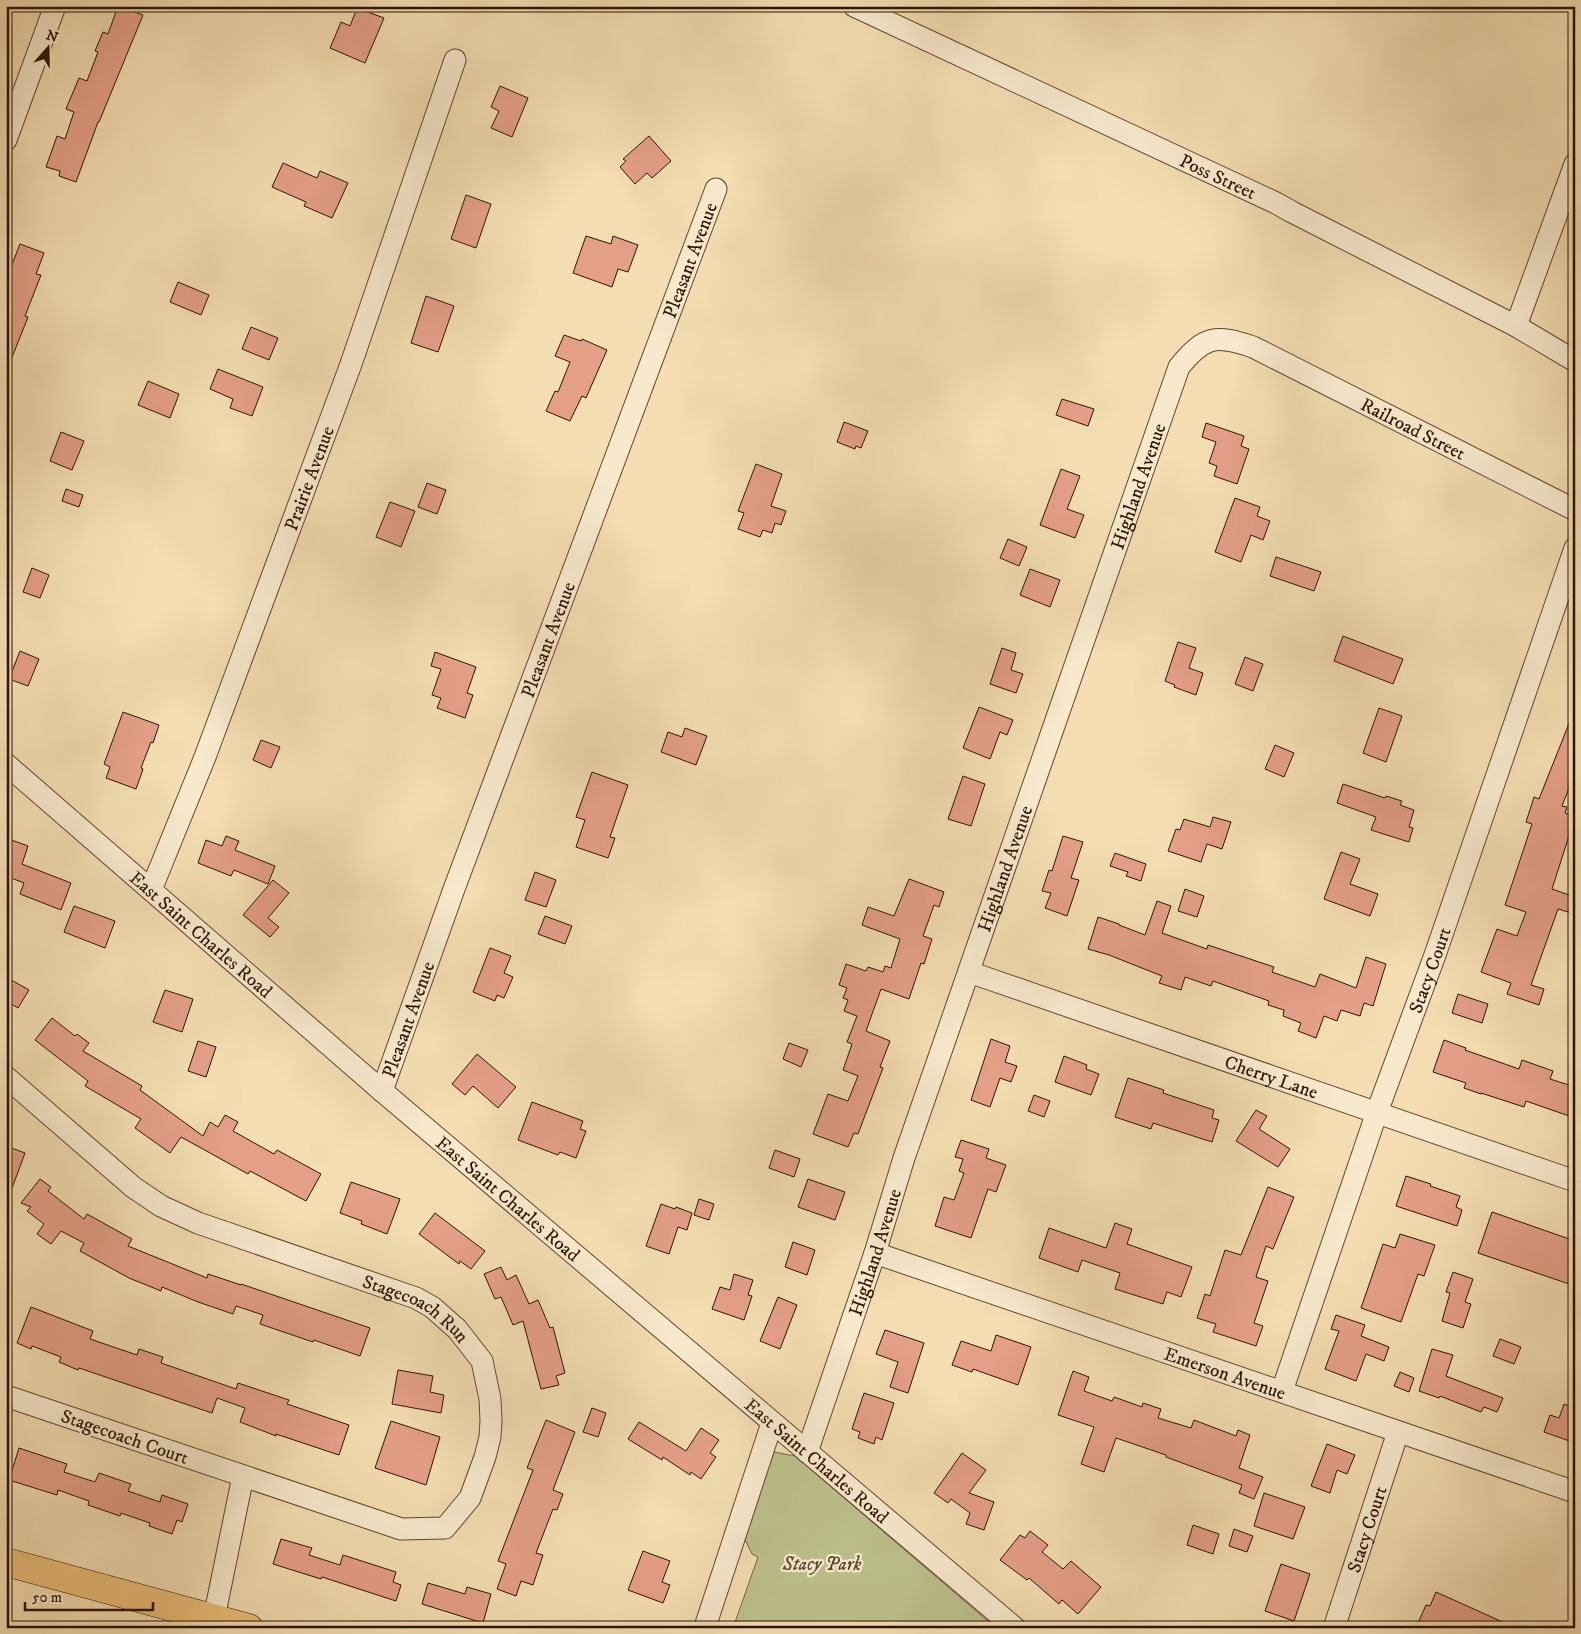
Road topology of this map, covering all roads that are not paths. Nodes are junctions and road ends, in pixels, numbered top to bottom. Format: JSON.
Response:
{"nodes":[{"id":1,"x":56,"y":6,"type":"edge"},
{"id":2,"x":854,"y":6,"type":"edge"},
{"id":3,"x":455,"y":60,"type":"dead end"},
{"id":4,"x":6,"y":140,"type":"edge"},
{"id":5,"x":1575,"y":164,"type":"edge"},
{"id":6,"x":716,"y":189,"type":"dead end"},
{"id":7,"x":1516,"y":326,"type":"junction"},
{"id":8,"x":1253,"y":347,"type":"joint"},
{"id":9,"x":1575,"y":361,"type":"edge"},
{"id":10,"x":1575,"y":510,"type":"edge"},
{"id":11,"x":1575,"y":548,"type":"edge"},
{"id":12,"x":6,"y":764,"type":"edge"},
{"id":13,"x":151,"y":890,"type":"junction"},
{"id":14,"x":969,"y":972,"type":"junction"},
{"id":15,"x":6,"y":1076,"type":"edge"},
{"id":16,"x":382,"y":1091,"type":"junction"},
{"id":17,"x":1378,"y":1112,"type":"junction"},
{"id":18,"x":1575,"y":1182,"type":"edge"},
{"id":19,"x":875,"y":1253,"type":"junction"},
{"id":20,"x":1282,"y":1391,"type":"junction"},
{"id":21,"x":6,"y":1396,"type":"edge"},
{"id":22,"x":772,"y":1423,"type":"junction"},
{"id":23,"x":1398,"y":1432,"type":"junction"},
{"id":24,"x":807,"y":1452,"type":"junction"},
{"id":25,"x":243,"y":1476,"type":"junction"},
{"id":26,"x":1575,"y":1492,"type":"edge"},
{"id":27,"x":6,"y":1562,"type":"edge"},
{"id":28,"x":214,"y":1623,"type":"edge"},
{"id":29,"x":706,"y":1624,"type":"dead end"},
{"id":30,"x":248,"y":1628,"type":"edge"},
{"id":31,"x":1015,"y":1628,"type":"edge"},
{"id":32,"x":1334,"y":1628,"type":"edge"}],
"edges":[{"from":1,"to":4,"type":"street"},
{"from":2,"to":7,"type":"street","name":"Poss Street"},
{"from":3,"to":13,"type":"street","name":"Prairie Avenue"},
{"from":5,"to":7,"type":"street"},
{"from":6,"to":16,"type":"street","name":"Pleasant Avenue"},
{"from":7,"to":9,"type":"street","name":"Poss Street"},
{"from":8,"to":10,"type":"street","name":"Railroad Street"},
{"from":8,"to":14,"type":"street","name":"Highland Avenue"},
{"from":11,"to":17,"type":"street","name":"Stacy Court"},
{"from":12,"to":13,"type":"street","name":"East Saint Charles Road"},
{"from":13,"to":16,"type":"street","name":"East Saint Charles Road"},
{"from":14,"to":17,"type":"street","name":"Cherry Lane"},
{"from":14,"to":19,"type":"street","name":"Highland Avenue"},
{"from":15,"to":25,"type":"street","name":"Stagecoach Run"},
{"from":16,"to":22,"type":"street","name":"East Saint Charles Road"},
{"from":17,"to":18,"type":"street","name":"Cherry Lane"},
{"from":17,"to":20,"type":"street","name":"Stacy Court"},
{"from":19,"to":20,"type":"street","name":"Emerson Avenue"},
{"from":19,"to":24,"type":"street","name":"Highland Avenue"},
{"from":20,"to":23,"type":"street","name":"Emerson Avenue"},
{"from":21,"to":25,"type":"street","name":"Stagecoach Court"},
{"from":22,"to":24,"type":"street","name":"East Saint Charles Road"},
{"from":22,"to":29,"type":"street"},
{"from":23,"to":26,"type":"street","name":"Emerson Avenue"},
{"from":23,"to":32,"type":"street","name":"Stacy Court"},
{"from":24,"to":31,"type":"street","name":"East Saint Charles Road"},
{"from":25,"to":28,"type":"street"},
{"from":27,"to":28,"type":"main road"},
{"from":28,"to":30,"type":"main road"}]}
